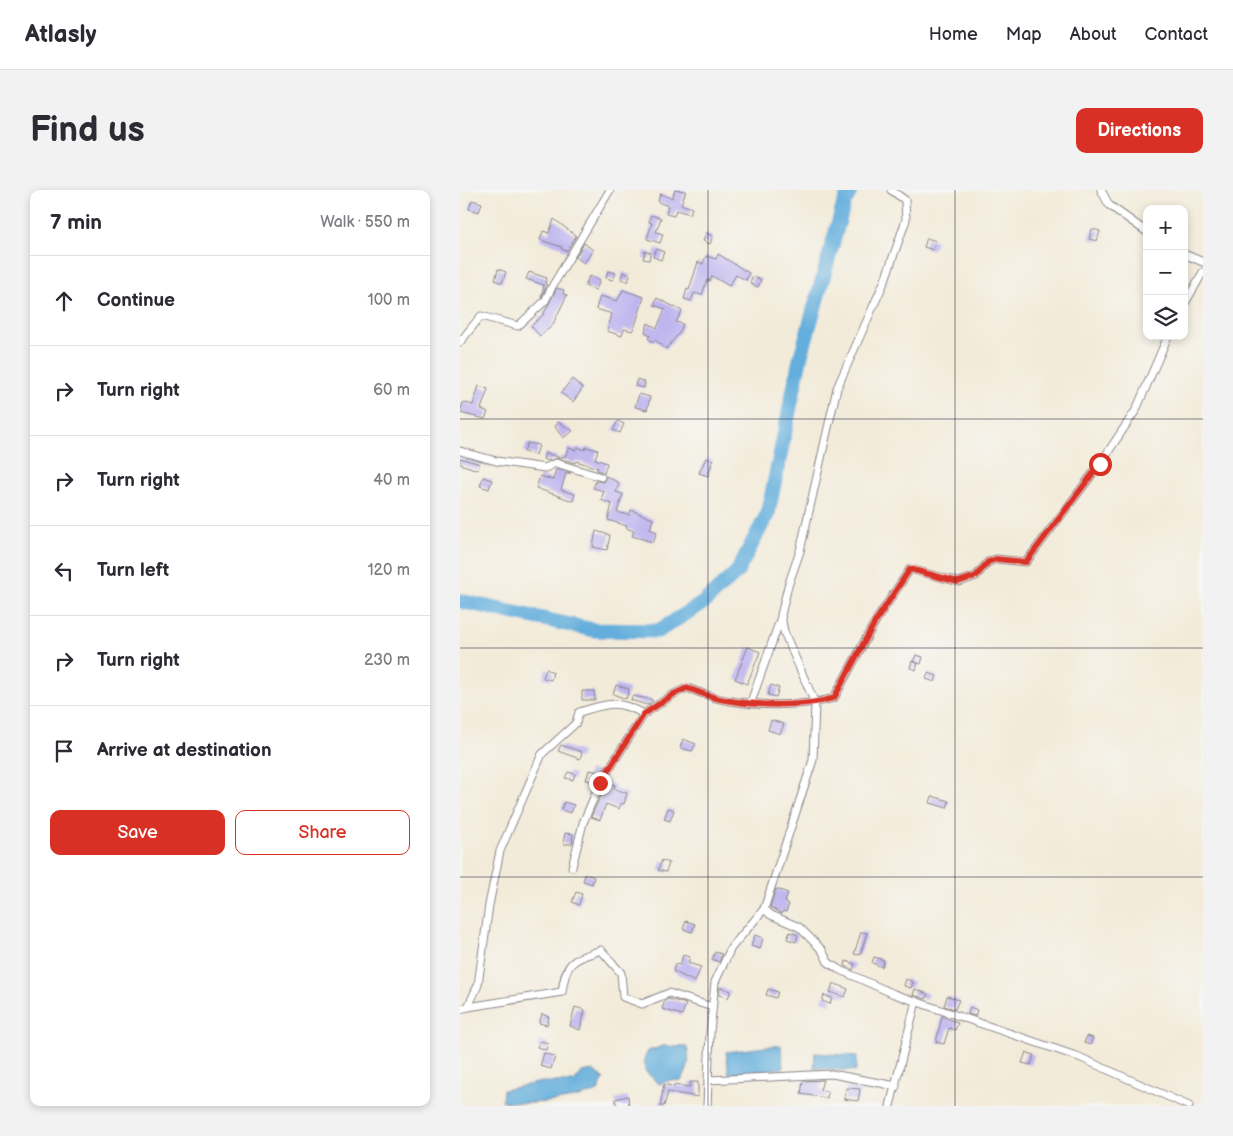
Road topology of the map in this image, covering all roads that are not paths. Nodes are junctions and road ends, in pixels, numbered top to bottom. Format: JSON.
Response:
{"nodes":[{"id":1,"x":610,"y":190,"type":"edge"},
{"id":2,"x":891,"y":190,"type":"edge"},
{"id":3,"x":1102,"y":190,"type":"edge"},
{"id":4,"x":901,"y":193,"type":"edge"},
{"id":5,"x":1143,"y":229,"type":"edge"},
{"id":6,"x":1188,"y":256,"type":"edge"},
{"id":7,"x":1203,"y":262,"type":"edge"},
{"id":8,"x":1203,"y":272,"type":"edge"},
{"id":9,"x":1188,"y":298,"type":"edge"},
{"id":10,"x":1166,"y":340,"type":"edge"},
{"id":11,"x":460,"y":342,"type":"edge"},
{"id":12,"x":460,"y":451,"type":"edge"},
{"id":13,"x":601,"y":477,"type":"dead end"},
{"id":14,"x":781,"y":615,"type":"junction"},
{"id":15,"x":751,"y":702,"type":"junction"},
{"id":16,"x":816,"y":703,"type":"junction"},
{"id":17,"x":644,"y":714,"type":"junction"},
{"id":18,"x":572,"y":867,"type":"dead end"},
{"id":19,"x":764,"y":909,"type":"junction"},
{"id":20,"x":916,"y":1001,"type":"junction"},
{"id":21,"x":712,"y":1007,"type":"junction"},
{"id":22,"x":464,"y":1008,"type":"edge"},
{"id":23,"x":708,"y":1080,"type":"junction"},
{"id":24,"x":896,"y":1086,"type":"junction"},
{"id":25,"x":707,"y":1106,"type":"edge"},
{"id":26,"x":890,"y":1106,"type":"edge"},
{"id":27,"x":1189,"y":1106,"type":"edge"}],
"edges":[{"from":1,"to":11,"type":"street"},
{"from":2,"to":4,"type":"street"},
{"from":3,"to":5,"type":"street"},
{"from":4,"to":14,"type":"street"},
{"from":6,"to":7,"type":"street"},
{"from":8,"to":9,"type":"street"},
{"from":10,"to":16,"type":"street"},
{"from":12,"to":13,"type":"street"},
{"from":14,"to":15,"type":"street"},
{"from":14,"to":16,"type":"street"},
{"from":15,"to":16,"type":"street"},
{"from":15,"to":17,"type":"street"},
{"from":16,"to":19,"type":"street"},
{"from":17,"to":18,"type":"street"},
{"from":17,"to":22,"type":"street"},
{"from":19,"to":20,"type":"street"},
{"from":19,"to":21,"type":"street"},
{"from":20,"to":24,"type":"street"},
{"from":20,"to":27,"type":"street"},
{"from":21,"to":22,"type":"street"},
{"from":21,"to":23,"type":"street"},
{"from":23,"to":24,"type":"street"},
{"from":23,"to":25,"type":"street"},
{"from":24,"to":26,"type":"street"}]}
